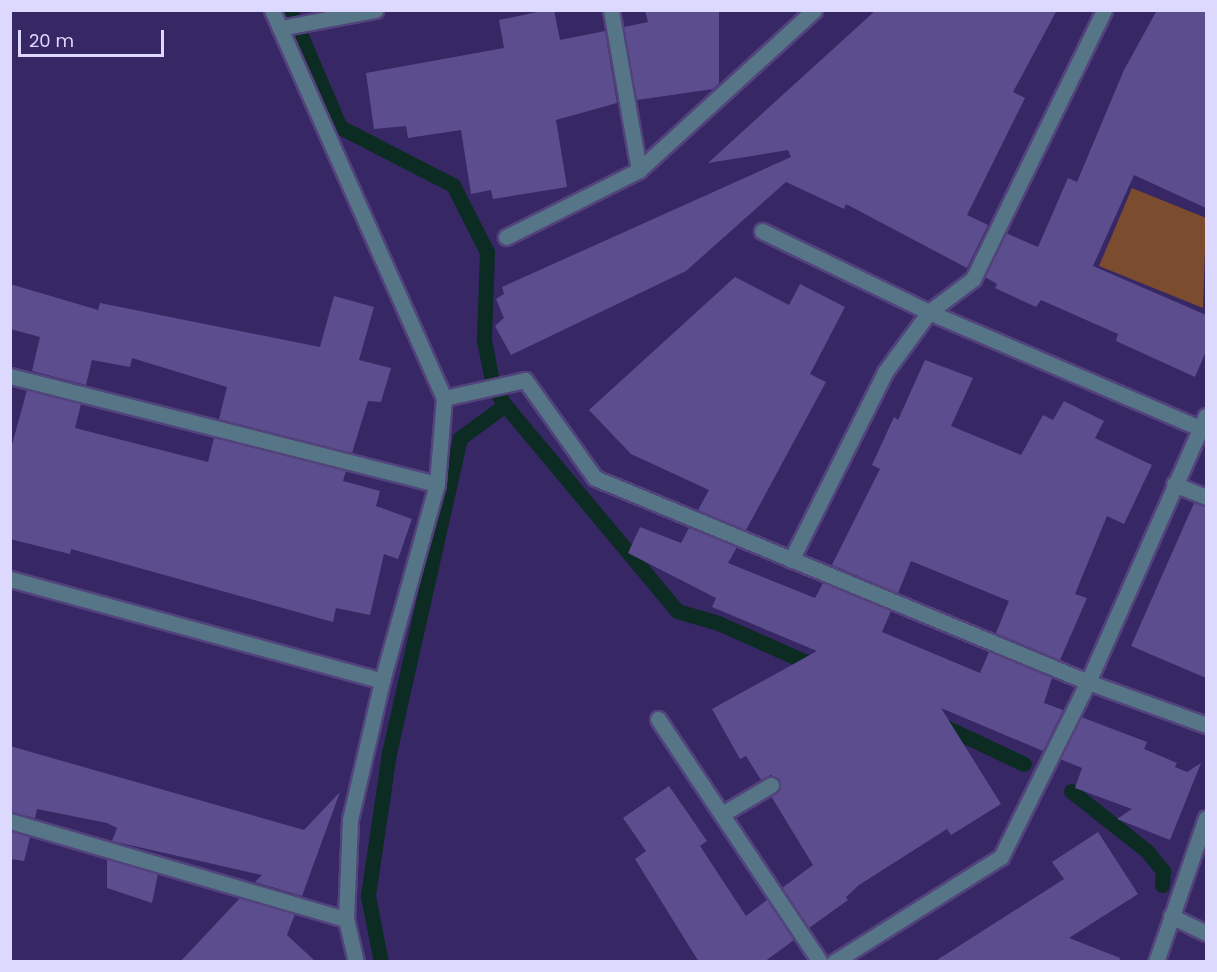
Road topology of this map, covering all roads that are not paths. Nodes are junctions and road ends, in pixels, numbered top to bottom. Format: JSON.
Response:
{"nodes":[{"id":1,"x":272,"y":10,"type":"edge"},
{"id":2,"x":375,"y":10,"type":"edge"},
{"id":3,"x":611,"y":10,"type":"edge"},
{"id":4,"x":814,"y":10,"type":"edge"},
{"id":5,"x":1104,"y":10,"type":"edge"},
{"id":6,"x":282,"y":27,"type":"junction"},
{"id":7,"x":639,"y":170,"type":"junction"},
{"id":8,"x":762,"y":231,"type":"dead end"},
{"id":9,"x":506,"y":237,"type":"dead end"},
{"id":10,"x":929,"y":312,"type":"junction"},
{"id":11,"x":10,"y":375,"type":"edge"},
{"id":12,"x":444,"y":398,"type":"junction"},
{"id":13,"x":1203,"y":422,"type":"edge"},
{"id":14,"x":437,"y":484,"type":"junction"},
{"id":15,"x":1174,"y":484,"type":"junction"},
{"id":16,"x":1206,"y":497,"type":"edge"},
{"id":17,"x":791,"y":560,"type":"junction"},
{"id":18,"x":10,"y":579,"type":"edge"},
{"id":19,"x":382,"y":681,"type":"junction"},
{"id":20,"x":1088,"y":682,"type":"junction"},
{"id":21,"x":658,"y":719,"type":"dead end"},
{"id":22,"x":1206,"y":725,"type":"edge"},
{"id":23,"x":771,"y":785,"type":"dead end"},
{"id":24,"x":722,"y":814,"type":"junction"},
{"id":25,"x":1206,"y":818,"type":"edge"},
{"id":26,"x":10,"y":821,"type":"edge"},
{"id":27,"x":1171,"y":916,"type":"junction"},
{"id":28,"x":346,"y":919,"type":"junction"},
{"id":29,"x":1206,"y":933,"type":"edge"},
{"id":30,"x":356,"y":962,"type":"edge"},
{"id":31,"x":820,"y":962,"type":"edge"},
{"id":32,"x":834,"y":962,"type":"edge"},
{"id":33,"x":1156,"y":962,"type":"edge"}],
"edges":[{"from":1,"to":6,"type":"street"},
{"from":2,"to":6,"type":"street"},
{"from":3,"to":7,"type":"street"},
{"from":4,"to":7,"type":"street"},
{"from":5,"to":10,"type":"street"},
{"from":6,"to":12,"type":"street"},
{"from":7,"to":9,"type":"street"},
{"from":8,"to":10,"type":"street"},
{"from":10,"to":13,"type":"street"},
{"from":10,"to":17,"type":"street"},
{"from":11,"to":14,"type":"street"},
{"from":12,"to":14,"type":"street"},
{"from":12,"to":17,"type":"street"},
{"from":13,"to":15,"type":"street"},
{"from":14,"to":19,"type":"street"},
{"from":15,"to":16,"type":"street"},
{"from":15,"to":20,"type":"street"},
{"from":17,"to":20,"type":"street"},
{"from":18,"to":19,"type":"street"},
{"from":19,"to":28,"type":"street"},
{"from":20,"to":22,"type":"street"},
{"from":20,"to":32,"type":"street"},
{"from":21,"to":24,"type":"street"},
{"from":23,"to":24,"type":"street"},
{"from":24,"to":31,"type":"street"},
{"from":25,"to":27,"type":"street"},
{"from":26,"to":28,"type":"street"},
{"from":27,"to":29,"type":"street"},
{"from":27,"to":33,"type":"street"},
{"from":28,"to":30,"type":"street"}]}
